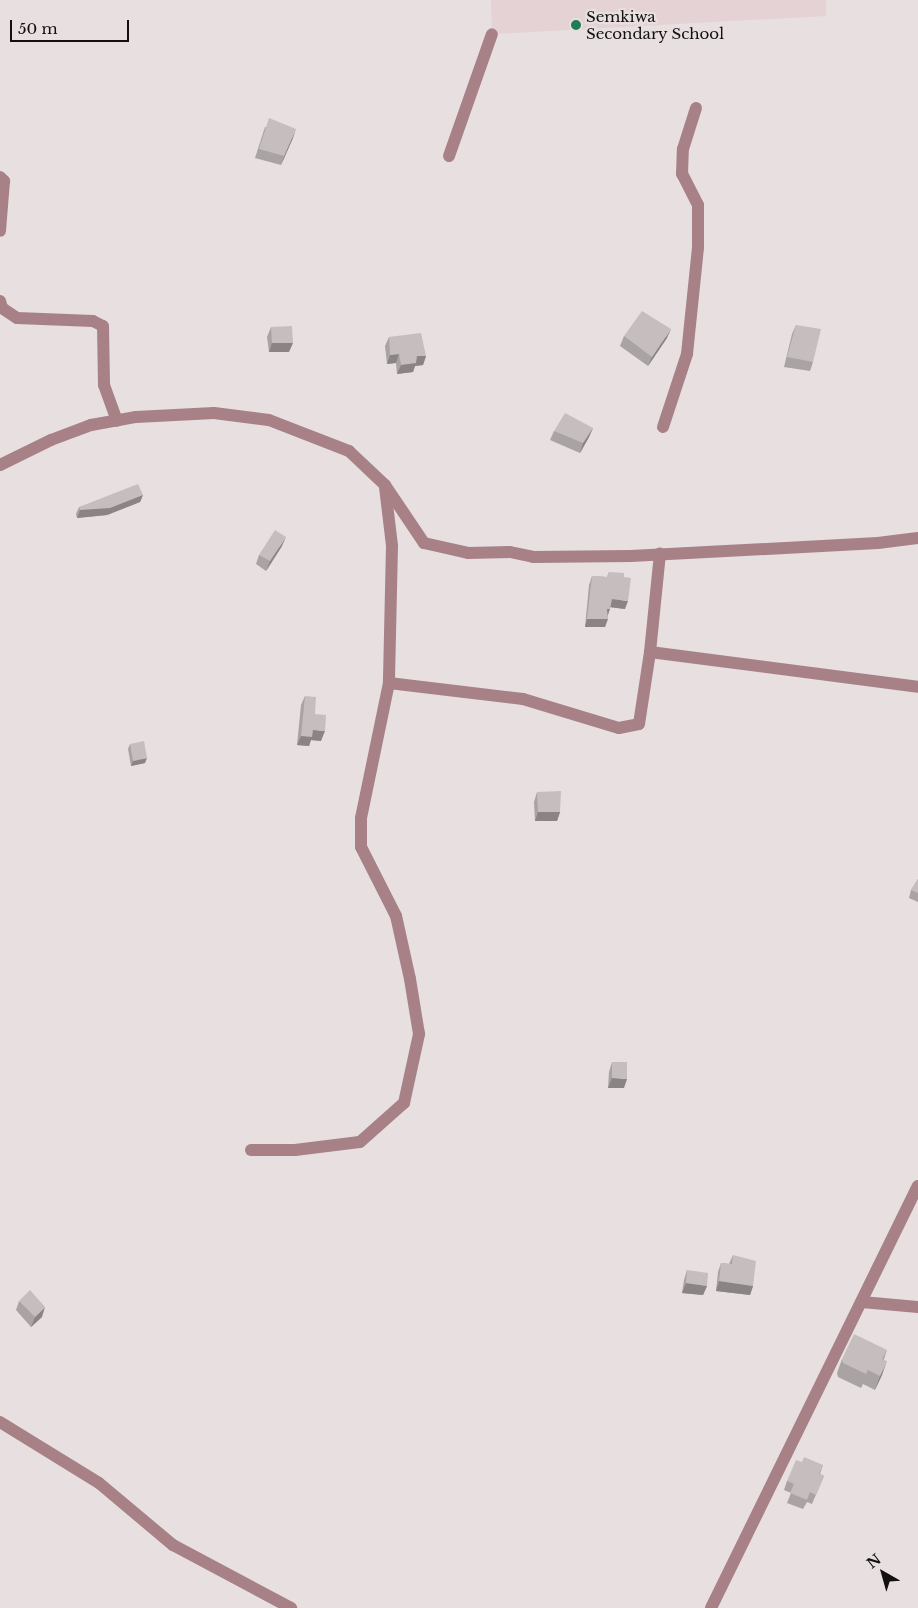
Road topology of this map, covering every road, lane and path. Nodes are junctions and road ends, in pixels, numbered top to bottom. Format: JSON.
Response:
{"nodes":[{"id":1,"x":492,"y":34,"type":"dead end"},
{"id":2,"x":696,"y":108,"type":"dead end"},
{"id":3,"x":449,"y":156,"type":"dead end"},
{"id":4,"x":0,"y":177,"type":"edge"},
{"id":5,"x":0,"y":230,"type":"edge"},
{"id":6,"x":0,"y":301,"type":"edge"},
{"id":7,"x":117,"y":420,"type":"junction"},
{"id":8,"x":663,"y":427,"type":"dead end"},
{"id":9,"x":0,"y":465,"type":"edge"},
{"id":10,"x":385,"y":485,"type":"junction"},
{"id":11,"x":918,"y":538,"type":"edge"},
{"id":12,"x":660,"y":554,"type":"junction"},
{"id":13,"x":650,"y":652,"type":"junction"},
{"id":14,"x":389,"y":683,"type":"junction"},
{"id":15,"x":918,"y":687,"type":"edge"},
{"id":16,"x":251,"y":1150,"type":"dead end"},
{"id":17,"x":918,"y":1186,"type":"edge"},
{"id":18,"x":862,"y":1302,"type":"junction"},
{"id":19,"x":918,"y":1307,"type":"edge"},
{"id":20,"x":0,"y":1422,"type":"edge"},
{"id":21,"x":291,"y":1608,"type":"edge"},
{"id":22,"x":711,"y":1608,"type":"edge"}],
"edges":[{"from":1,"to":3,"type":"street"},
{"from":2,"to":8,"type":"street"},
{"from":4,"to":5,"type":"street"},
{"from":6,"to":7,"type":"street"},
{"from":7,"to":9,"type":"street"},
{"from":7,"to":10,"type":"street"},
{"from":10,"to":12,"type":"street"},
{"from":10,"to":14,"type":"street"},
{"from":11,"to":12,"type":"street"},
{"from":12,"to":13,"type":"street"},
{"from":13,"to":14,"type":"street"},
{"from":13,"to":15,"type":"street"},
{"from":14,"to":16,"type":"street"},
{"from":17,"to":18,"type":"street"},
{"from":18,"to":19,"type":"street"},
{"from":18,"to":22,"type":"street"},
{"from":20,"to":21,"type":"street"}]}
